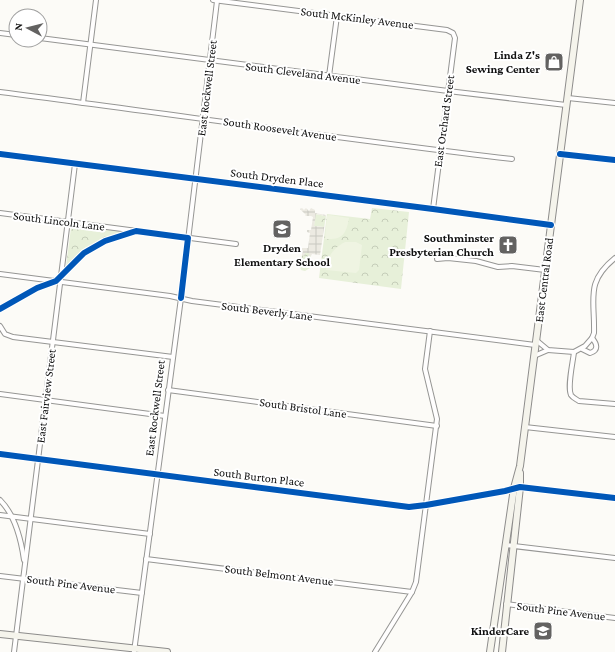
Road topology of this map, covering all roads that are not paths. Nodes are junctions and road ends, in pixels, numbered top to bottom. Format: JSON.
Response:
{"nodes":[{"id":1,"x":96,"y":0,"type":"edge"},
{"id":2,"x":215,"y":0,"type":"edge"},
{"id":3,"x":580,"y":0,"type":"edge"},
{"id":4,"x":337,"y":16,"type":"junction"},
{"id":5,"x":453,"y":33,"type":"joint"},
{"id":6,"x":48,"y":39,"type":"edge"},
{"id":7,"x":90,"y":44,"type":"junction"},
{"id":8,"x":210,"y":61,"type":"junction"},
{"id":9,"x":329,"y":76,"type":"junction"},
{"id":10,"x":0,"y":92,"type":"edge"},
{"id":11,"x":448,"y":92,"type":"junction"},
{"id":12,"x":568,"y":98,"type":"junction"},
{"id":13,"x":83,"y":103,"type":"junction"},
{"id":14,"x":615,"y":103,"type":"edge"},
{"id":15,"x":566,"y":105,"type":"junction"},
{"id":16,"x":203,"y":118,"type":"junction"},
{"id":17,"x":440,"y":151,"type":"junction"},
{"id":18,"x":0,"y":154,"type":"edge"},
{"id":19,"x":560,"y":154,"type":"junction"},
{"id":20,"x":512,"y":159,"type":"dead end"},
{"id":21,"x":615,"y":160,"type":"edge"},
{"id":22,"x":76,"y":164,"type":"junction"},
{"id":23,"x":195,"y":179,"type":"junction"},
{"id":24,"x":433,"y":209,"type":"junction"},
{"id":25,"x":0,"y":213,"type":"edge"},
{"id":26,"x":68,"y":222,"type":"junction"},
{"id":27,"x":551,"y":225,"type":"junction"},
{"id":28,"x":136,"y":231,"type":"junction"},
{"id":29,"x":188,"y":238,"type":"junction"},
{"id":30,"x":236,"y":244,"type":"dead end"},
{"id":31,"x":615,"y":258,"type":"edge"},
{"id":32,"x":437,"y":259,"type":"dead end"},
{"id":33,"x":545,"y":270,"type":"junction"},
{"id":34,"x":0,"y":274,"type":"edge"},
{"id":35,"x":61,"y":275,"type":"junction"},
{"id":36,"x":37,"y":278,"type":"junction"},
{"id":37,"x":58,"y":281,"type":"junction"},
{"id":38,"x":37,"y":288,"type":"junction"},
{"id":39,"x":181,"y":298,"type":"junction"},
{"id":40,"x":0,"y":309,"type":"edge"},
{"id":41,"x":0,"y":326,"type":"edge"},
{"id":42,"x":430,"y":331,"type":"junction"},
{"id":43,"x":592,"y":338,"type":"junction"},
{"id":44,"x":53,"y":341,"type":"junction"},
{"id":45,"x":536,"y":343,"type":"junction"},
{"id":46,"x":582,"y":348,"type":"junction"},
{"id":47,"x":548,"y":350,"type":"junction"},
{"id":48,"x":574,"y":352,"type":"junction"},
{"id":49,"x":534,"y":356,"type":"junction"},
{"id":50,"x":173,"y":357,"type":"junction"},
{"id":51,"x":168,"y":390,"type":"junction"},
{"id":52,"x":0,"y":394,"type":"edge"},
{"id":53,"x":46,"y":400,"type":"junction"},
{"id":54,"x":615,"y":404,"type":"edge"},
{"id":55,"x":165,"y":416,"type":"junction"},
{"id":56,"x":437,"y":426,"type":"junction"},
{"id":57,"x":525,"y":426,"type":"junction"},
{"id":58,"x":615,"y":437,"type":"edge"},
{"id":59,"x":0,"y":454,"type":"edge"},
{"id":60,"x":38,"y":460,"type":"junction"},
{"id":61,"x":157,"y":475,"type":"junction"},
{"id":62,"x":517,"y":488,"type":"junction"},
{"id":63,"x":615,"y":498,"type":"edge"},
{"id":64,"x":0,"y":500,"type":"edge"},
{"id":65,"x":426,"y":505,"type":"junction"},
{"id":66,"x":0,"y":514,"type":"edge"},
{"id":67,"x":12,"y":516,"type":"junction"},
{"id":68,"x":30,"y":518,"type":"junction"},
{"id":69,"x":150,"y":534,"type":"junction"},
{"id":70,"x":505,"y":545,"type":"junction"},
{"id":71,"x":513,"y":546,"type":"junction"},
{"id":72,"x":615,"y":558,"type":"edge"},
{"id":73,"x":146,"y":559,"type":"junction"},
{"id":74,"x":25,"y":565,"type":"junction"},
{"id":75,"x":0,"y":576,"type":"edge"},
{"id":76,"x":23,"y":579,"type":"junction"},
{"id":77,"x":412,"y":592,"type":"junction"},
{"id":78,"x":142,"y":593,"type":"junction"},
{"id":79,"x":506,"y":604,"type":"junction"},
{"id":80,"x":615,"y":618,"type":"edge"},
{"id":81,"x":0,"y":634,"type":"edge"},
{"id":82,"x":16,"y":635,"type":"junction"},
{"id":83,"x":134,"y":650,"type":"edge"},
{"id":84,"x":14,"y":652,"type":"edge"},
{"id":85,"x":167,"y":652,"type":"edge"},
{"id":86,"x":375,"y":652,"type":"edge"},
{"id":87,"x":490,"y":652,"type":"edge"},
{"id":88,"x":502,"y":652,"type":"edge"}],
"edges":[{"from":1,"to":7,"type":"street"},
{"from":2,"to":4,"type":"street","name":"South McKinley Avenue"},
{"from":2,"to":8,"type":"street","name":"East Rockwell Street"},
{"from":3,"to":12,"type":"main road","name":"East Central Road"},
{"from":4,"to":5,"type":"street","name":"South McKinley Avenue"},
{"from":4,"to":9,"type":"street"},
{"from":5,"to":11,"type":"street","name":"East Orchard Street"},
{"from":6,"to":7,"type":"street","name":"South Cleveland Avenue"},
{"from":7,"to":8,"type":"street","name":"South Cleveland Avenue"},
{"from":7,"to":13,"type":"street"},
{"from":8,"to":9,"type":"street","name":"South Cleveland Avenue"},
{"from":8,"to":16,"type":"street","name":"East Rockwell Street"},
{"from":9,"to":11,"type":"street","name":"South Cleveland Avenue"},
{"from":10,"to":13,"type":"street","name":"South Roosevelt Avenue"},
{"from":11,"to":15,"type":"street","name":"South Cleveland Avenue"},
{"from":11,"to":17,"type":"street","name":"East Orchard Street"},
{"from":12,"to":14,"type":"street"},
{"from":12,"to":15,"type":"main road","name":"East Central Road"},
{"from":13,"to":16,"type":"street","name":"South Roosevelt Avenue"},
{"from":15,"to":19,"type":"main road","name":"East Central Road"},
{"from":16,"to":17,"type":"street","name":"South Roosevelt Avenue"},
{"from":16,"to":23,"type":"street","name":"East Rockwell Street"},
{"from":17,"to":20,"type":"street","name":"South Roosevelt Avenue"},
{"from":17,"to":24,"type":"street","name":"East Orchard Street"},
{"from":18,"to":22,"type":"street","name":"South Dryden Place"},
{"from":19,"to":21,"type":"street"},
{"from":19,"to":27,"type":"main road","name":"East Central Road"},
{"from":22,"to":23,"type":"street","name":"South Dryden Place"},
{"from":22,"to":26,"type":"street"},
{"from":23,"to":24,"type":"street","name":"South Dryden Place"},
{"from":23,"to":29,"type":"street","name":"East Rockwell Street"},
{"from":24,"to":27,"type":"street","name":"South Dryden Place"},
{"from":25,"to":26,"type":"street","name":"South Lincoln Lane"},
{"from":26,"to":28,"type":"street","name":"South Lincoln Lane"},
{"from":26,"to":35,"type":"street"},
{"from":27,"to":33,"type":"main road","name":"East Central Road"},
{"from":28,"to":29,"type":"street","name":"South Lincoln Lane"},
{"from":28,"to":35,"type":"street"},
{"from":29,"to":30,"type":"street","name":"South Lincoln Lane"},
{"from":29,"to":39,"type":"street","name":"East Rockwell Street"},
{"from":31,"to":43,"type":"street"},
{"from":32,"to":33,"type":"street"},
{"from":33,"to":45,"type":"main road","name":"East Central Road"},
{"from":34,"to":36,"type":"street","name":"South Beverly Lane"},
{"from":35,"to":37,"type":"street"},
{"from":36,"to":37,"type":"street","name":"South Beverly Lane"},
{"from":36,"to":38,"type":"street"},
{"from":37,"to":38,"type":"street"},
{"from":37,"to":39,"type":"street","name":"South Beverly Lane"},
{"from":37,"to":44,"type":"street","name":"East Fairview Street"},
{"from":38,"to":40,"type":"street"},
{"from":39,"to":42,"type":"street","name":"South Beverly Lane"},
{"from":39,"to":50,"type":"street","name":"East Rockwell Street"},
{"from":41,"to":44,"type":"street"},
{"from":42,"to":45,"type":"street","name":"South Beverly Lane"},
{"from":42,"to":56,"type":"street"},
{"from":43,"to":46,"type":"street"},
{"from":43,"to":46,"type":"street"},
{"from":44,"to":50,"type":"street"},
{"from":44,"to":53,"type":"street","name":"East Fairview Street"},
{"from":45,"to":47,"type":"street"},
{"from":45,"to":49,"type":"main road","name":"East Central Road"},
{"from":46,"to":48,"type":"street"},
{"from":47,"to":48,"type":"street"},
{"from":47,"to":49,"type":"street"},
{"from":48,"to":54,"type":"street"},
{"from":49,"to":57,"type":"main road","name":"East Central Road"},
{"from":50,"to":51,"type":"street","name":"East Rockwell Street"},
{"from":51,"to":55,"type":"street","name":"East Rockwell Street"},
{"from":51,"to":56,"type":"street","name":"South Bristol Lane"},
{"from":52,"to":53,"type":"street"},
{"from":53,"to":55,"type":"street"},
{"from":53,"to":60,"type":"street","name":"East Fairview Street"},
{"from":55,"to":61,"type":"street","name":"East Rockwell Street"},
{"from":56,"to":65,"type":"street"},
{"from":57,"to":58,"type":"street"},
{"from":57,"to":62,"type":"main road","name":"East Central Road"},
{"from":59,"to":60,"type":"street","name":"South Burton Place"},
{"from":60,"to":61,"type":"street","name":"South Burton Place"},
{"from":60,"to":68,"type":"street","name":"East Fairview Street"},
{"from":61,"to":65,"type":"street","name":"South Burton Place"},
{"from":61,"to":69,"type":"street","name":"East Rockwell Street"},
{"from":62,"to":63,"type":"street"},
{"from":62,"to":65,"type":"street","name":"South Burton Place"},
{"from":62,"to":70,"type":"main road","name":"East Central Road"},
{"from":62,"to":71,"type":"main road","name":"East Central Road"},
{"from":64,"to":67,"type":"street"},
{"from":65,"to":77,"type":"street"},
{"from":66,"to":67,"type":"street"},
{"from":67,"to":68,"type":"street"},
{"from":67,"to":74,"type":"street"},
{"from":68,"to":69,"type":"street"},
{"from":68,"to":74,"type":"street","name":"East Fairview Street"},
{"from":69,"to":73,"type":"street","name":"East Rockwell Street"},
{"from":70,"to":71,"type":"street"},
{"from":70,"to":87,"type":"main road","name":"East Central Road"},
{"from":71,"to":72,"type":"street"},
{"from":71,"to":79,"type":"main road","name":"East Central Road"},
{"from":73,"to":77,"type":"street","name":"South Belmont Avenue"},
{"from":73,"to":78,"type":"street","name":"East Rockwell Street"},
{"from":74,"to":76,"type":"street","name":"East Fairview Street"},
{"from":75,"to":76,"type":"street","name":"South Pine Avenue"},
{"from":76,"to":78,"type":"street","name":"South Pine Avenue"},
{"from":76,"to":82,"type":"street","name":"East Fairview Street"},
{"from":77,"to":86,"type":"street"},
{"from":78,"to":83,"type":"street","name":"East Rockwell Street"},
{"from":79,"to":80,"type":"street","name":"South Pine Avenue"},
{"from":79,"to":88,"type":"main road","name":"East Central Road"},
{"from":81,"to":82,"type":"main road"},
{"from":82,"to":83,"type":"main road"},
{"from":82,"to":84,"type":"street","name":"East Fairview Street"},
{"from":83,"to":85,"type":"main road"}]}
